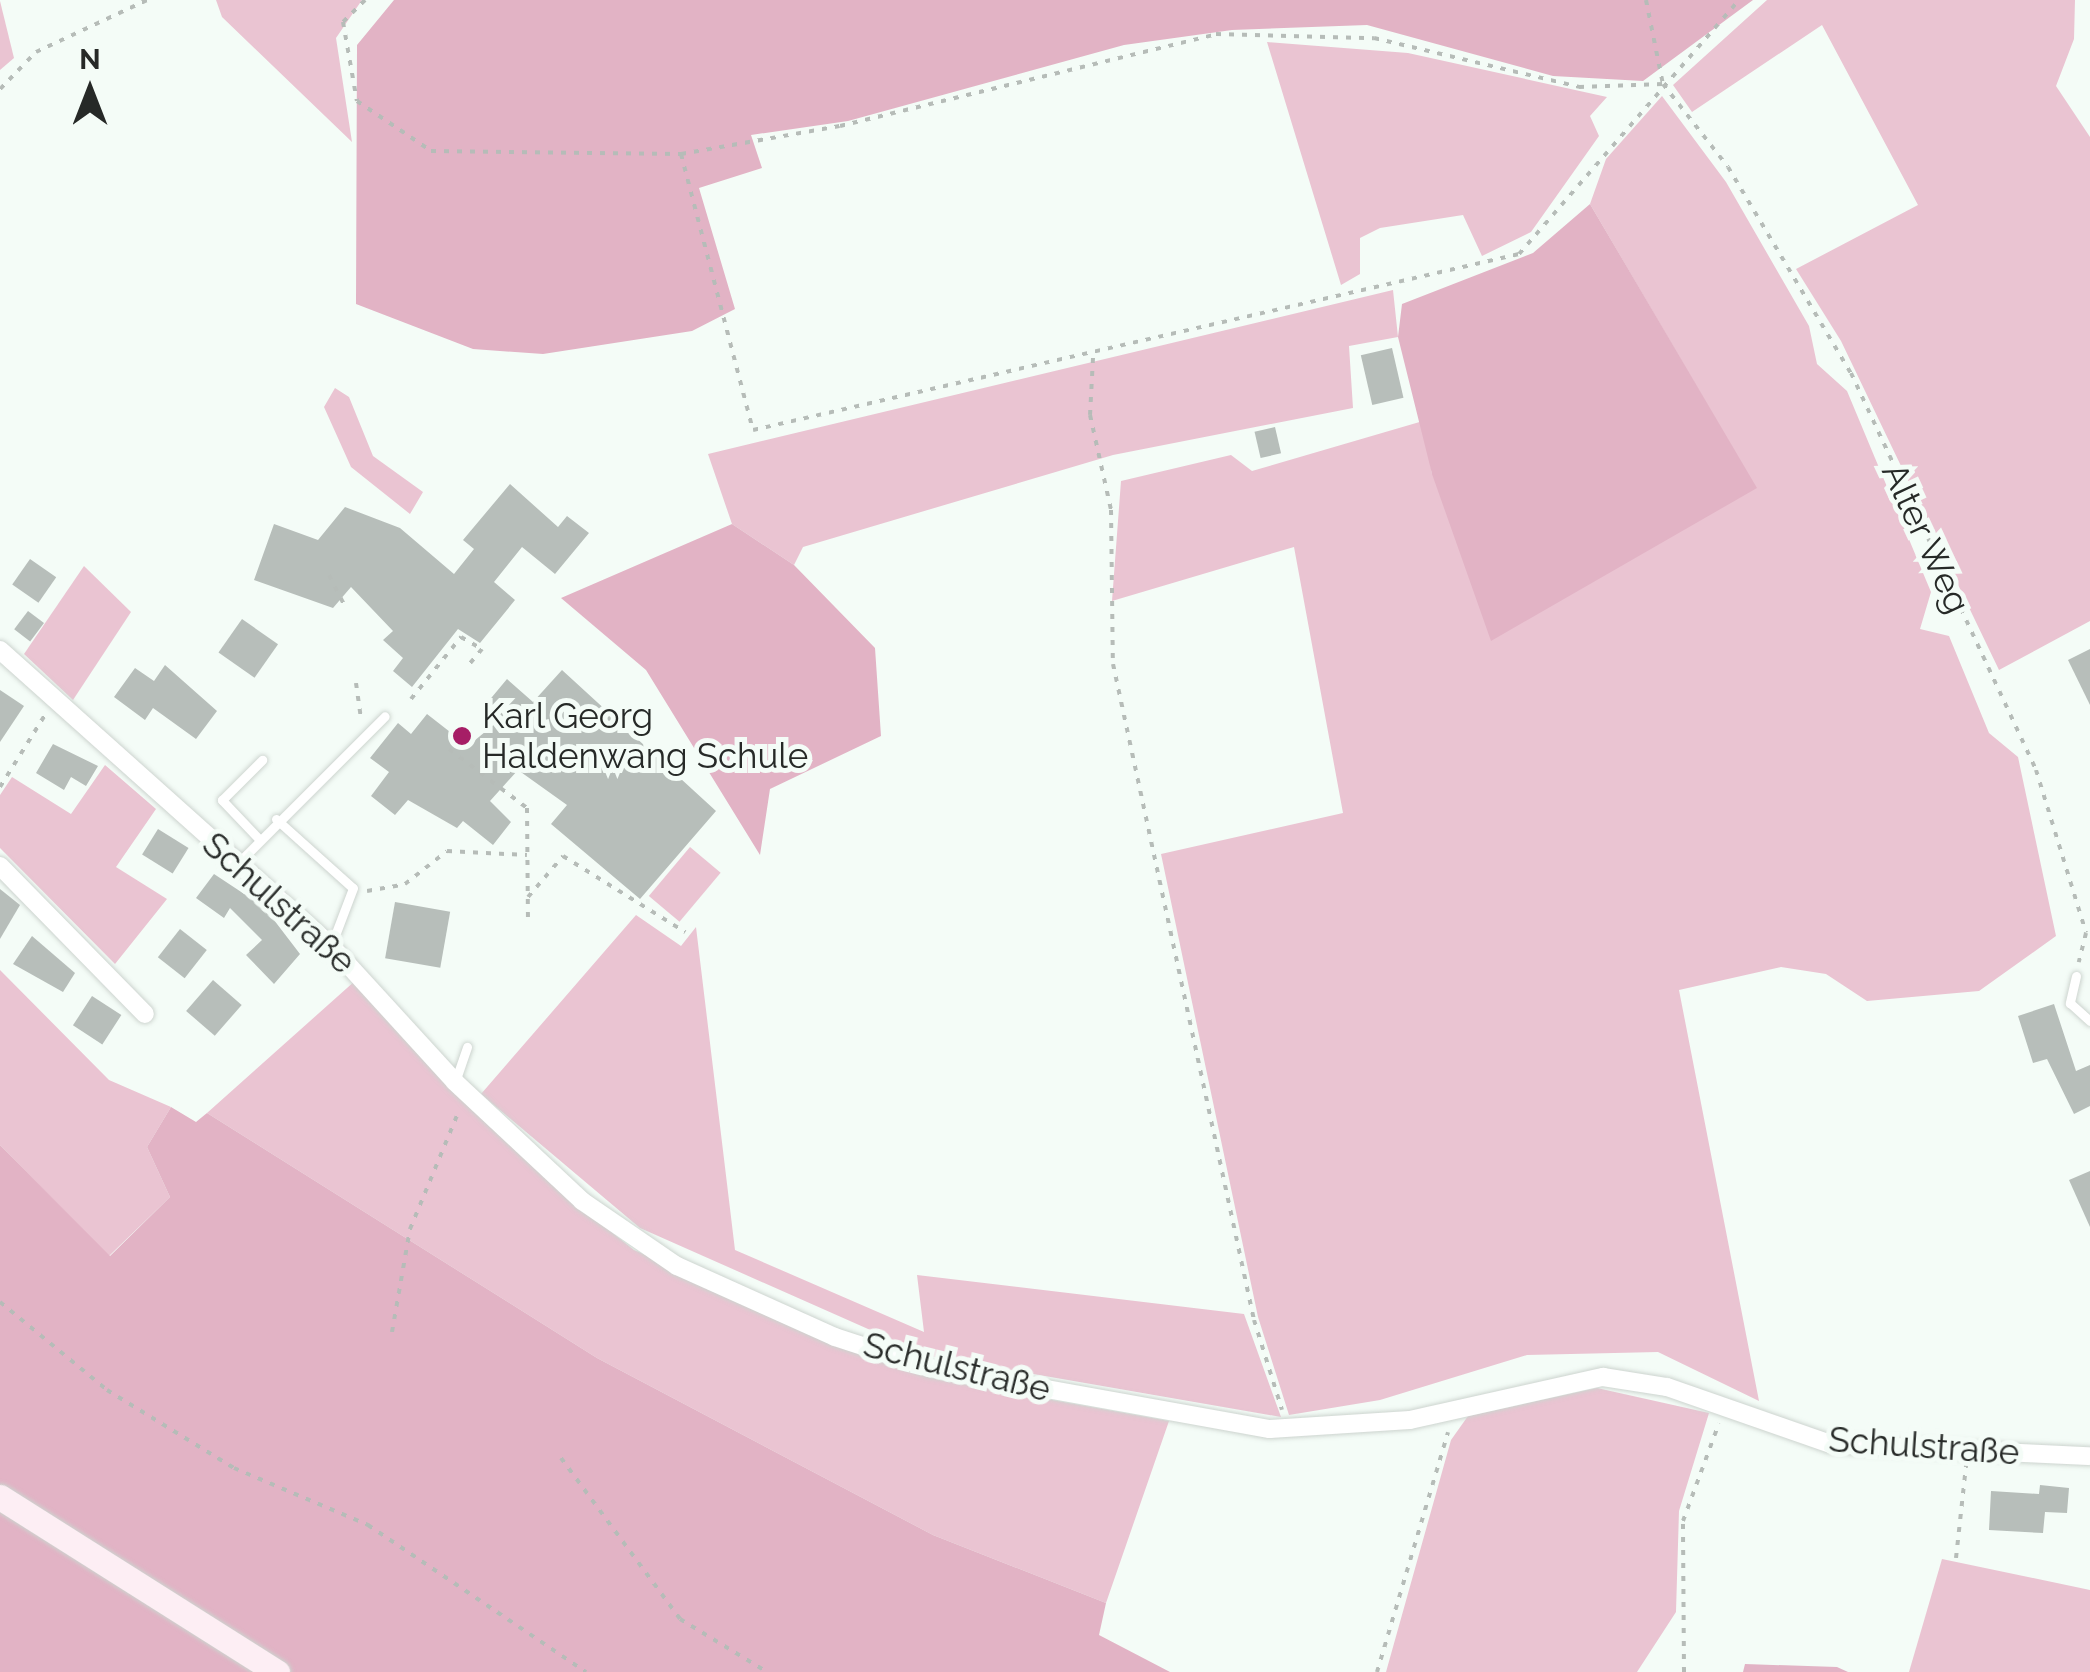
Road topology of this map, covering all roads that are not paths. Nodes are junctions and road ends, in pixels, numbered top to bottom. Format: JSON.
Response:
{"nodes":[{"id":1,"x":0,"y":650,"type":"edge"},
{"id":2,"x":386,"y":716,"type":"dead end"},
{"id":3,"x":262,"y":760,"type":"dead end"},
{"id":4,"x":276,"y":819,"type":"junction"},
{"id":5,"x":258,"y":839,"type":"junction"},
{"id":6,"x":237,"y":864,"type":"junction"},
{"id":7,"x":0,"y":866,"type":"edge"},
{"id":8,"x":331,"y":946,"type":"junction"},
{"id":9,"x":2076,"y":976,"type":"road end"},
{"id":10,"x":145,"y":1014,"type":"dead end"},
{"id":11,"x":2090,"y":1020,"type":"edge"},
{"id":12,"x":467,"y":1047,"type":"dead end"},
{"id":13,"x":454,"y":1082,"type":"junction"},
{"id":14,"x":2090,"y":1456,"type":"edge"},
{"id":15,"x":0,"y":1496,"type":"edge"},
{"id":16,"x":277,"y":1672,"type":"edge"}],
"edges":[{"from":1,"to":6,"type":"street","name":"Schulstraße"},
{"from":2,"to":4,"type":"lane"},
{"from":3,"to":5,"type":"lane"},
{"from":4,"to":5,"type":"lane"},
{"from":4,"to":8,"type":"lane"},
{"from":5,"to":6,"type":"lane"},
{"from":6,"to":8,"type":"street","name":"Schulstraße"},
{"from":7,"to":10,"type":"street"},
{"from":8,"to":13,"type":"street","name":"Schulstraße"},
{"from":9,"to":11,"type":"lane"},
{"from":12,"to":13,"type":"lane"},
{"from":13,"to":14,"type":"street","name":"Schulstraße"},
{"from":15,"to":16,"type":"street"}]}
